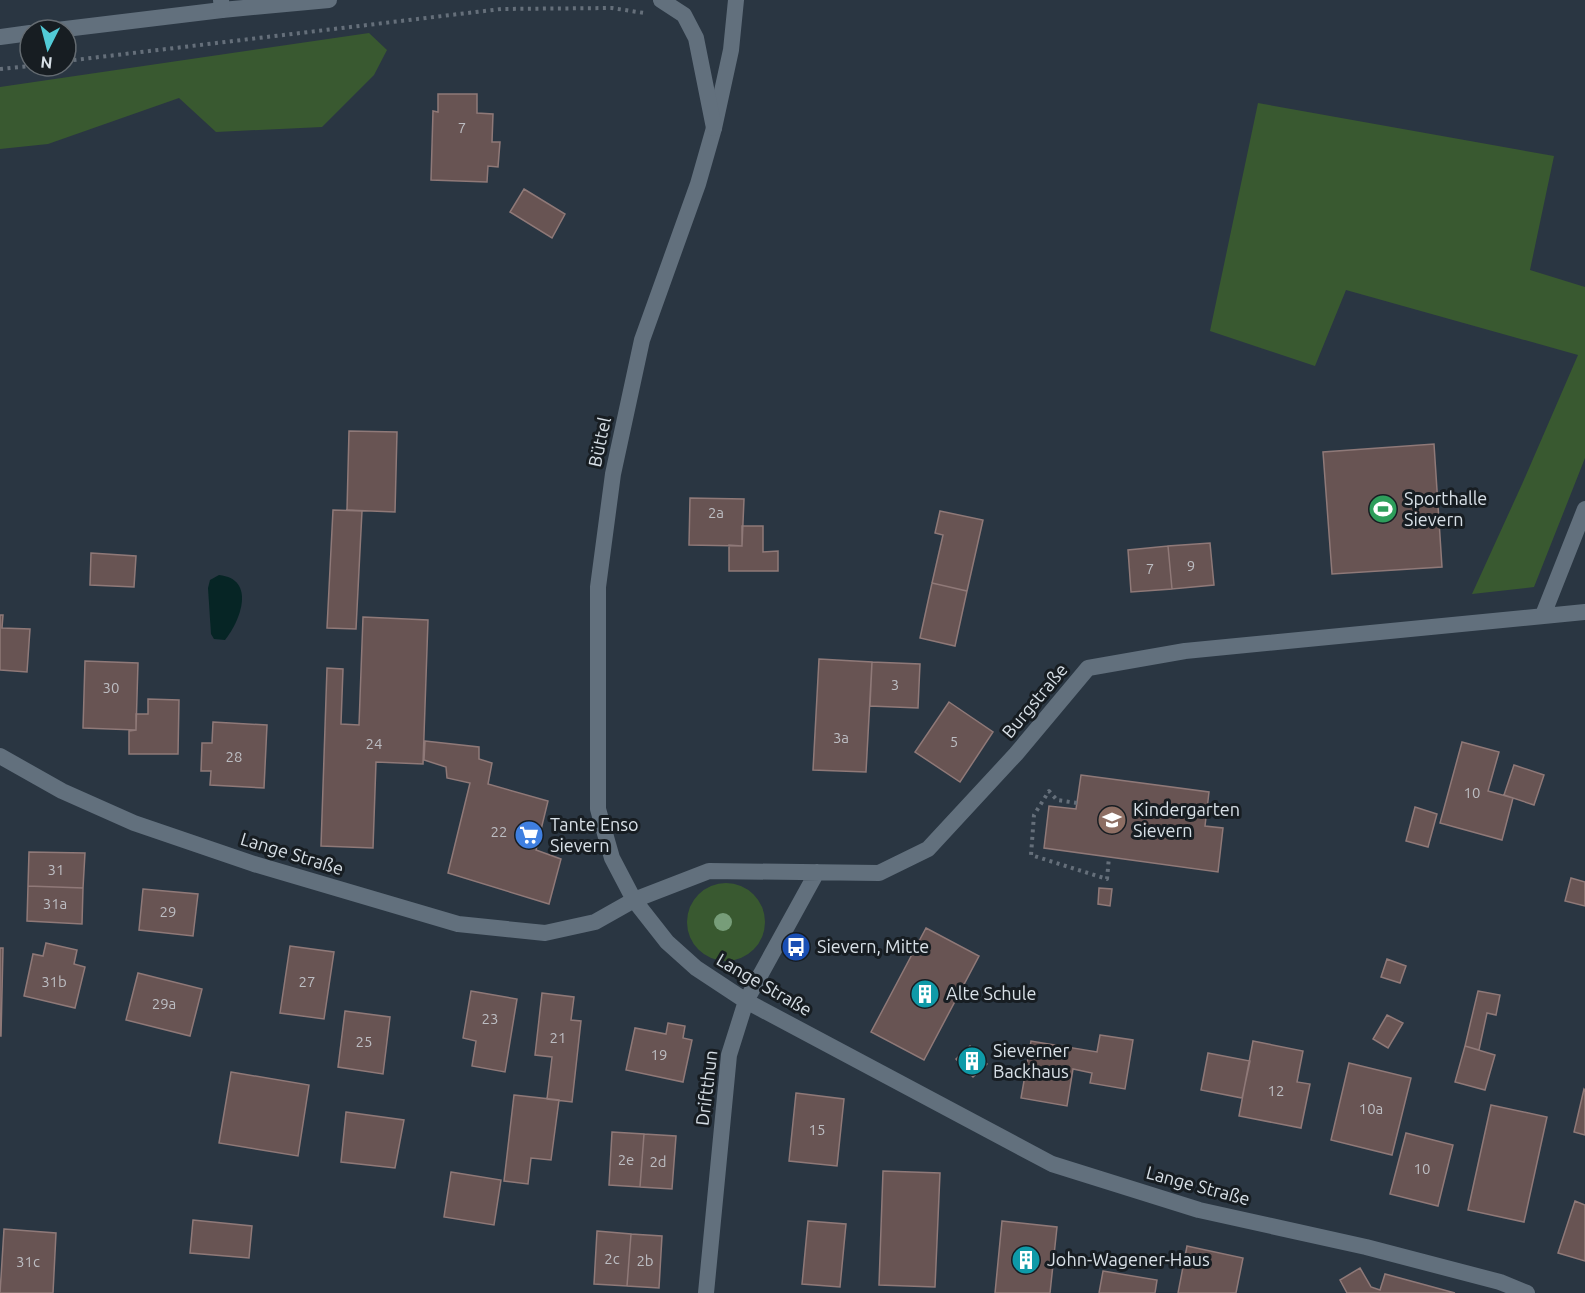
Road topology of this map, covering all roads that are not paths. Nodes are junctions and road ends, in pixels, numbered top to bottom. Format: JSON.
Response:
{"nodes":[{"id":1,"x":330,"y":0,"type":"edge"},
{"id":2,"x":661,"y":0,"type":"edge"},
{"id":3,"x":736,"y":0,"type":"edge"},
{"id":4,"x":222,"y":5,"type":"edge"},
{"id":5,"x":78,"y":27,"type":"edge"},
{"id":6,"x":18,"y":35,"type":"edge"},
{"id":7,"x":0,"y":37,"type":"edge"},
{"id":8,"x":714,"y":128,"type":"junction"},
{"id":9,"x":1585,"y":509,"type":"edge"},
{"id":10,"x":1585,"y":612,"type":"edge"},
{"id":11,"x":1543,"y":615,"type":"junction"},
{"id":12,"x":0,"y":756,"type":"edge"},
{"id":13,"x":817,"y":872,"type":"junction"},
{"id":14,"x":634,"y":900,"type":"junction"},
{"id":15,"x":746,"y":1001,"type":"junction"},
{"id":16,"x":706,"y":1293,"type":"edge"},
{"id":17,"x":1527,"y":1293,"type":"edge"}],
"edges":[{"from":1,"to":4,"type":"street"},
{"from":2,"to":8,"type":"street"},
{"from":3,"to":8,"type":"street","name":"Büttel"},
{"from":4,"to":5,"type":"street"},
{"from":6,"to":7,"type":"street"},
{"from":8,"to":14,"type":"street","name":"Büttel"},
{"from":9,"to":11,"type":"street"},
{"from":10,"to":11,"type":"street","name":"Burgstraße"},
{"from":11,"to":13,"type":"street","name":"Burgstraße"},
{"from":12,"to":14,"type":"street","name":"Lange Straße"},
{"from":13,"to":14,"type":"street","name":"Burgstraße"},
{"from":13,"to":15,"type":"street","name":"Driftthun"},
{"from":14,"to":15,"type":"street","name":"Lange Straße"},
{"from":15,"to":16,"type":"street","name":"Driftthun"},
{"from":15,"to":17,"type":"street","name":"Lange Straße"}]}
